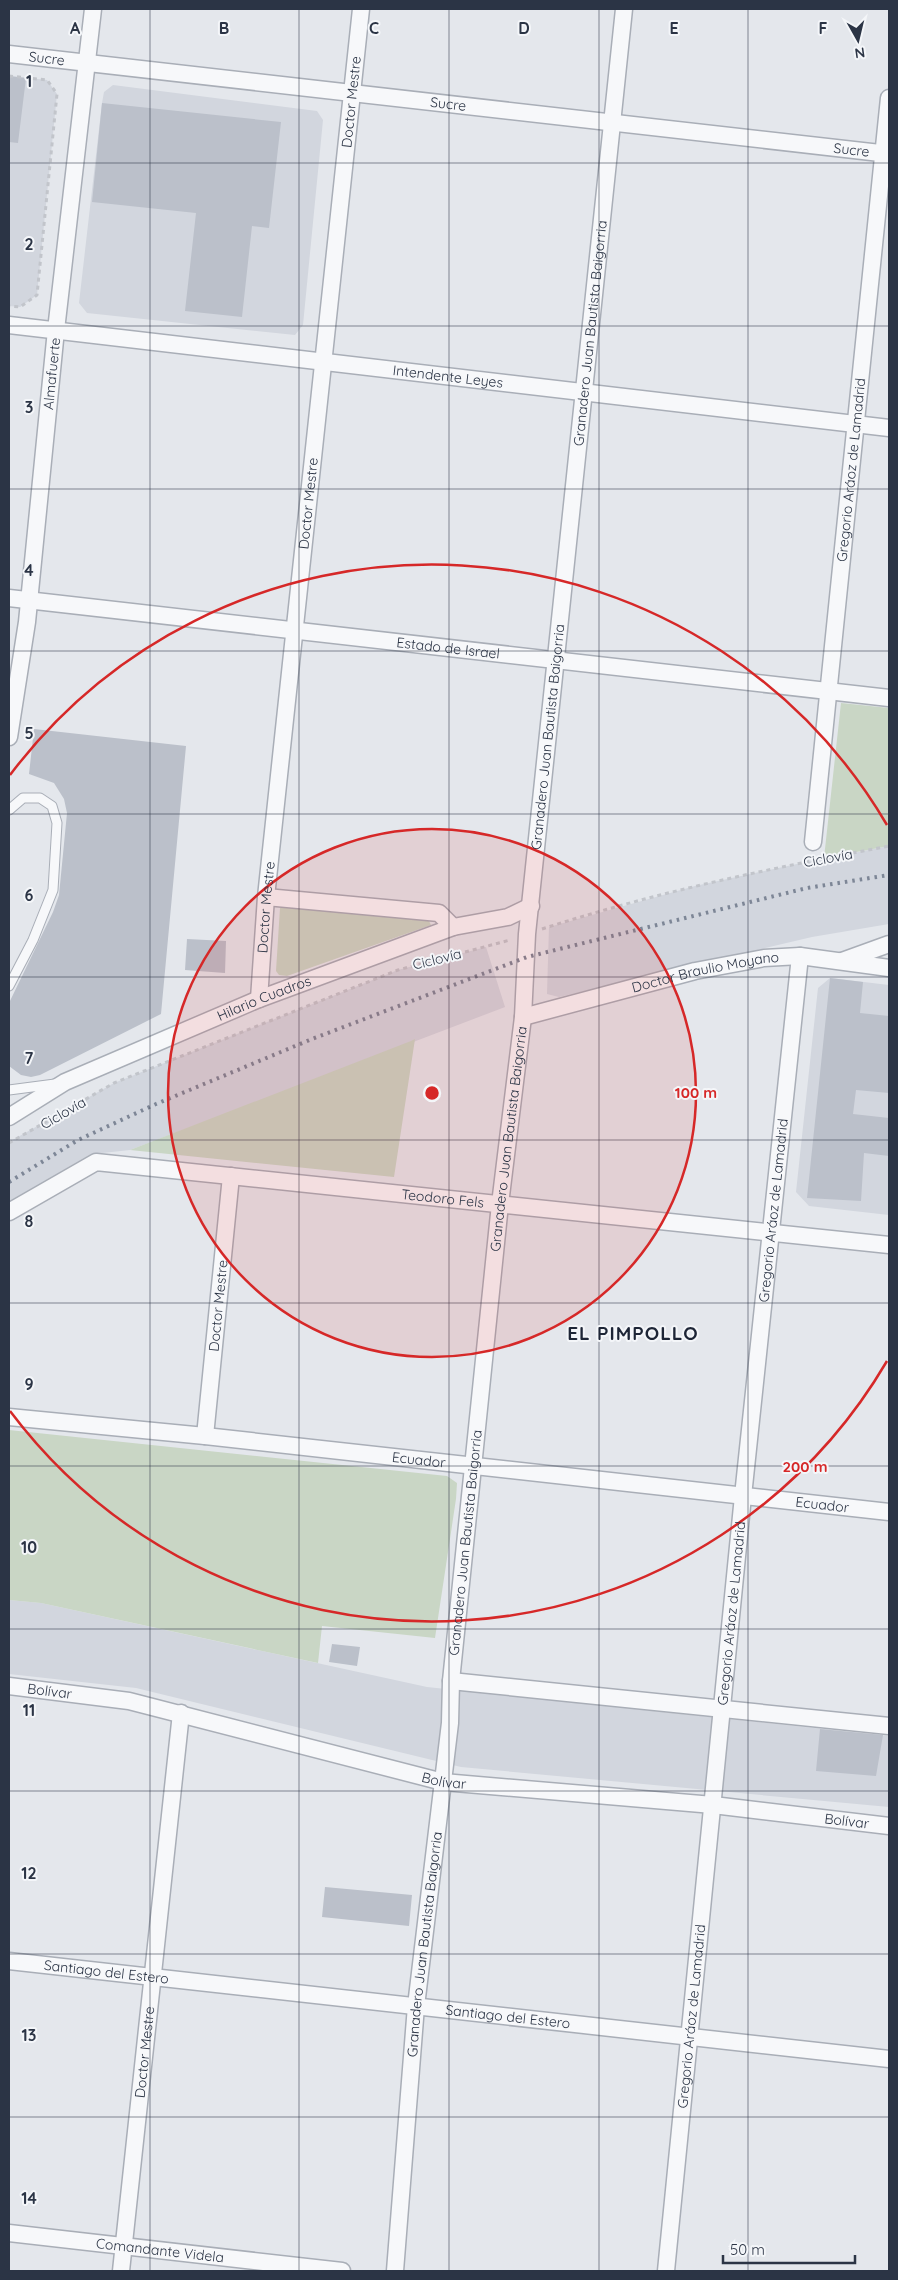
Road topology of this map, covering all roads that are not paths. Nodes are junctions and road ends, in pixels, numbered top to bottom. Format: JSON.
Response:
{"nodes":[{"id":1,"x":93,"y":9,"type":"edge"},
{"id":2,"x":361,"y":9,"type":"edge"},
{"id":3,"x":624,"y":9,"type":"edge"},
{"id":4,"x":9,"y":54,"type":"edge"},
{"id":5,"x":88,"y":63,"type":"junction"},
{"id":6,"x":354,"y":93,"type":"junction"},
{"id":7,"x":889,"y":98,"type":"edge"},
{"id":8,"x":611,"y":122,"type":"junction"},
{"id":9,"x":886,"y":154,"type":"edge"},
{"id":10,"x":9,"y":325,"type":"edge"},
{"id":11,"x":56,"y":330,"type":"junction"},
{"id":12,"x":324,"y":362,"type":"junction"},
{"id":13,"x":584,"y":392,"type":"junction"},
{"id":14,"x":855,"y":424,"type":"junction"},
{"id":15,"x":889,"y":428,"type":"edge"},
{"id":16,"x":9,"y":598,"type":"edge"},
{"id":17,"x":28,"y":601,"type":"junction"},
{"id":18,"x":295,"y":631,"type":"junction"},
{"id":19,"x":556,"y":662,"type":"junction"},
{"id":20,"x":828,"y":691,"type":"junction"},
{"id":21,"x":889,"y":698,"type":"edge"},
{"id":22,"x":9,"y":737,"type":"edge"},
{"id":23,"x":9,"y":810,"type":"edge"},
{"id":24,"x":813,"y":842,"type":"dead end"},
{"id":25,"x":266,"y":897,"type":"junction"},
{"id":26,"x":531,"y":906,"type":"junction"},
{"id":27,"x":453,"y":927,"type":"junction"},
{"id":28,"x":889,"y":944,"type":"edge"},
{"id":29,"x":800,"y":956,"type":"junction"},
{"id":30,"x":839,"y":962,"type":"junction"},
{"id":31,"x":889,"y":968,"type":"edge"},
{"id":32,"x":9,"y":986,"type":"edge"},
{"id":33,"x":258,"y":999,"type":"junction"},
{"id":34,"x":523,"y":1017,"type":"junction"},
{"id":35,"x":65,"y":1082,"type":"junction"},
{"id":36,"x":9,"y":1090,"type":"edge"},
{"id":37,"x":9,"y":1115,"type":"edge"},
{"id":38,"x":231,"y":1176,"type":"junction"},
{"id":39,"x":500,"y":1204,"type":"junction"},
{"id":40,"x":9,"y":1212,"type":"edge"},
{"id":41,"x":770,"y":1232,"type":"junction"},
{"id":42,"x":889,"y":1245,"type":"edge"},
{"id":43,"x":9,"y":1417,"type":"edge"},
{"id":44,"x":206,"y":1436,"type":"junction"},
{"id":45,"x":474,"y":1466,"type":"junction"},
{"id":46,"x":743,"y":1496,"type":"junction"},
{"id":47,"x":889,"y":1512,"type":"edge"},
{"id":48,"x":451,"y":1681,"type":"junction"},
{"id":49,"x":9,"y":1686,"type":"edge"},
{"id":50,"x":721,"y":1709,"type":"junction"},
{"id":51,"x":181,"y":1713,"type":"junction"},
{"id":52,"x":889,"y":1726,"type":"edge"},
{"id":53,"x":443,"y":1782,"type":"junction"},
{"id":54,"x":713,"y":1805,"type":"junction"},
{"id":55,"x":889,"y":1826,"type":"edge"},
{"id":56,"x":9,"y":1961,"type":"edge"},
{"id":57,"x":153,"y":1979,"type":"junction"},
{"id":58,"x":416,"y":2006,"type":"junction"},
{"id":59,"x":690,"y":2037,"type":"junction"},
{"id":60,"x":889,"y":2059,"type":"edge"},
{"id":61,"x":9,"y":2233,"type":"edge"},
{"id":62,"x":124,"y":2246,"type":"junction"},
{"id":63,"x":121,"y":2271,"type":"edge"},
{"id":64,"x":342,"y":2271,"type":"edge"},
{"id":65,"x":395,"y":2271,"type":"edge"},
{"id":66,"x":666,"y":2271,"type":"edge"}],
"edges":[{"from":1,"to":5,"type":"street","name":"Almafuerte"},
{"from":2,"to":6,"type":"street","name":"Doctor Mestre"},
{"from":3,"to":8,"type":"street","name":"Granadero Juan Bautista Baigorria"},
{"from":4,"to":5,"type":"street","name":"Sucre"},
{"from":5,"to":6,"type":"street","name":"Sucre"},
{"from":5,"to":11,"type":"street","name":"Almafuerte"},
{"from":6,"to":8,"type":"street","name":"Sucre"},
{"from":6,"to":12,"type":"street","name":"Doctor Mestre"},
{"from":7,"to":9,"type":"street","name":"Gregorio Aráoz de Lamadrid"},
{"from":8,"to":9,"type":"street","name":"Sucre"},
{"from":8,"to":13,"type":"street","name":"Granadero Juan Bautista Baigorria"},
{"from":9,"to":14,"type":"street","name":"Gregorio Aráoz de Lamadrid"},
{"from":10,"to":11,"type":"street","name":"Intendente Leyes"},
{"from":11,"to":12,"type":"street","name":"Intendente Leyes"},
{"from":11,"to":17,"type":"street","name":"Almafuerte"},
{"from":12,"to":13,"type":"street","name":"Intendente Leyes"},
{"from":12,"to":18,"type":"street","name":"Doctor Mestre"},
{"from":13,"to":14,"type":"street","name":"Intendente Leyes"},
{"from":13,"to":19,"type":"street","name":"Granadero Juan Bautista Baigorria"},
{"from":14,"to":15,"type":"street","name":"Intendente Leyes"},
{"from":14,"to":20,"type":"street","name":"Gregorio Aráoz de Lamadrid"},
{"from":16,"to":17,"type":"street","name":"Estado de Israel"},
{"from":17,"to":18,"type":"street","name":"Estado de Israel"},
{"from":17,"to":22,"type":"street","name":"Almafuerte"},
{"from":18,"to":19,"type":"street","name":"Estado de Israel"},
{"from":18,"to":25,"type":"street","name":"Doctor Mestre"},
{"from":19,"to":20,"type":"street","name":"Estado de Israel"},
{"from":19,"to":26,"type":"street","name":"Granadero Juan Bautista Baigorria"},
{"from":20,"to":21,"type":"street","name":"Estado de Israel"},
{"from":20,"to":24,"type":"street","name":"Gregorio Aráoz de Lamadrid"},
{"from":23,"to":32,"type":"lane"},
{"from":25,"to":27,"type":"street"},
{"from":25,"to":33,"type":"street","name":"Doctor Mestre"},
{"from":26,"to":27,"type":"street","name":"Hilario Cuadros"},
{"from":26,"to":34,"type":"street","name":"Granadero Juan Bautista Baigorria"},
{"from":27,"to":33,"type":"street","name":"Hilario Cuadros"},
{"from":28,"to":30,"type":"street"},
{"from":29,"to":30,"type":"street","name":"Doctor Braulio Moyano"},
{"from":29,"to":34,"type":"street","name":"Doctor Braulio Moyano"},
{"from":29,"to":41,"type":"street","name":"Gregorio Aráoz de Lamadrid"},
{"from":30,"to":31,"type":"street","name":"Doctor Braulio Moyano"},
{"from":33,"to":35,"type":"street","name":"Hilario Cuadros"},
{"from":34,"to":39,"type":"street","name":"Granadero Juan Bautista Baigorria"},
{"from":35,"to":36,"type":"lane"},
{"from":35,"to":37,"type":"street","name":"Hilario Cuadros"},
{"from":38,"to":39,"type":"street","name":"Teodoro Fels"},
{"from":38,"to":40,"type":"street","name":"Teodoro Fels"},
{"from":38,"to":44,"type":"street","name":"Doctor Mestre"},
{"from":39,"to":41,"type":"street","name":"Teodoro Fels"},
{"from":39,"to":45,"type":"street","name":"Granadero Juan Bautista Baigorria"},
{"from":41,"to":42,"type":"street","name":"Teodoro Fels"},
{"from":41,"to":46,"type":"street","name":"Gregorio Aráoz de Lamadrid"},
{"from":43,"to":44,"type":"street","name":"Ecuador"},
{"from":44,"to":45,"type":"street","name":"Ecuador"},
{"from":45,"to":46,"type":"street","name":"Ecuador"},
{"from":45,"to":48,"type":"street","name":"Granadero Juan Bautista Baigorria"},
{"from":46,"to":47,"type":"street","name":"Ecuador"},
{"from":46,"to":50,"type":"street","name":"Gregorio Aráoz de Lamadrid"},
{"from":48,"to":50,"type":"street"},
{"from":48,"to":53,"type":"street","name":"Granadero Juan Bautista Baigorria"},
{"from":49,"to":51,"type":"street","name":"Bolívar"},
{"from":50,"to":52,"type":"street"},
{"from":50,"to":54,"type":"street","name":"Gregorio Aráoz de Lamadrid"},
{"from":51,"to":53,"type":"street","name":"Bolívar"},
{"from":51,"to":57,"type":"street","name":"Doctor Mestre"},
{"from":53,"to":54,"type":"street","name":"Bolívar"},
{"from":53,"to":58,"type":"street","name":"Granadero Juan Bautista Baigorria"},
{"from":54,"to":55,"type":"street","name":"Bolívar"},
{"from":54,"to":59,"type":"street","name":"Gregorio Aráoz de Lamadrid"},
{"from":56,"to":57,"type":"street","name":"Santiago del Estero"},
{"from":57,"to":58,"type":"street","name":"Santiago del Estero"},
{"from":57,"to":62,"type":"street","name":"Doctor Mestre"},
{"from":58,"to":59,"type":"street","name":"Santiago del Estero"},
{"from":58,"to":65,"type":"street","name":"Granadero Juan Bautista Baigorria"},
{"from":59,"to":60,"type":"street","name":"Santiago del Estero"},
{"from":59,"to":66,"type":"street","name":"Gregorio Aráoz de Lamadrid"},
{"from":61,"to":62,"type":"street","name":"Comandante Videla"},
{"from":62,"to":63,"type":"street","name":"Doctor Mestre"},
{"from":62,"to":64,"type":"street","name":"Comandante Videla"}]}
